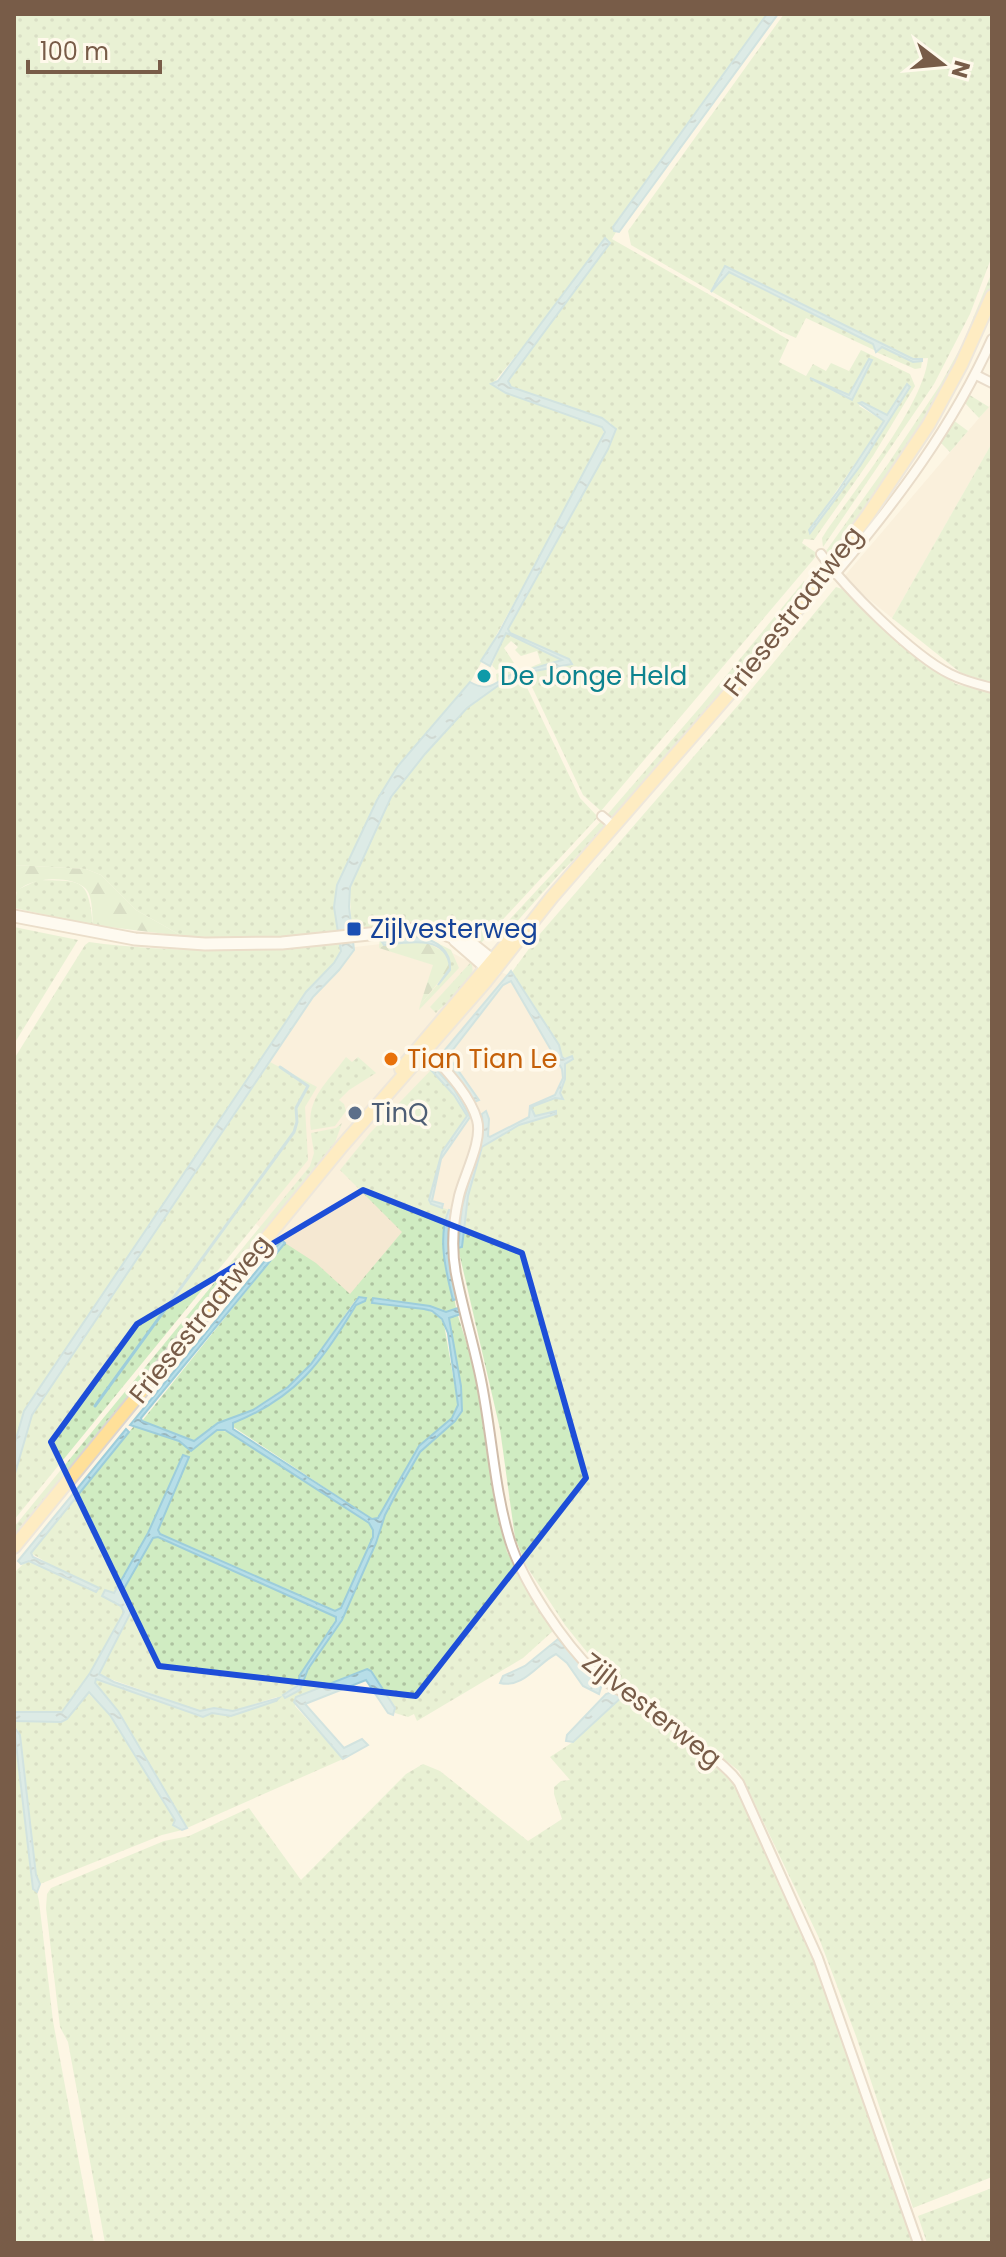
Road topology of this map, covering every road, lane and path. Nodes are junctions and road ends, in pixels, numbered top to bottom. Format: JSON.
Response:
{"nodes":[{"id":1,"x":992,"y":296,"type":"edge"},
{"id":2,"x":992,"y":339,"type":"edge"},
{"id":3,"x":976,"y":375,"type":"junction"},
{"id":4,"x":992,"y":383,"type":"edge"},
{"id":5,"x":821,"y":554,"type":"dead end"},
{"id":6,"x":832,"y":570,"type":"junction"},
{"id":7,"x":992,"y":688,"type":"edge"},
{"id":8,"x":602,"y":816,"type":"dead end"},
{"id":9,"x":614,"y":826,"type":"junction"},
{"id":10,"x":14,"y":916,"type":"edge"},
{"id":11,"x":491,"y":966,"type":"junction"},
{"id":12,"x":424,"y":1046,"type":"junction"},
{"id":13,"x":14,"y":1547,"type":"edge"},
{"id":14,"x":918,"y":2243,"type":"edge"}],
"edges":[{"from":1,"to":6,"type":"main road","name":"Friesestraatweg"},
{"from":2,"to":3,"type":"street","name":"Friesestraatweg"},
{"from":3,"to":4,"type":"street"},
{"from":3,"to":6,"type":"street","name":"Friesestraatweg"},
{"from":5,"to":6,"type":"street"},
{"from":6,"to":7,"type":"street"},
{"from":6,"to":9,"type":"main road","name":"Friesestraatweg"},
{"from":8,"to":9,"type":"street"},
{"from":9,"to":11,"type":"main road","name":"Friesestraatweg"},
{"from":10,"to":11,"type":"main road"},
{"from":11,"to":12,"type":"main road","name":"Friesestraatweg"},
{"from":12,"to":13,"type":"main road","name":"Friesestraatweg"},
{"from":12,"to":14,"type":"street","name":"Zijlvesterweg"}]}
